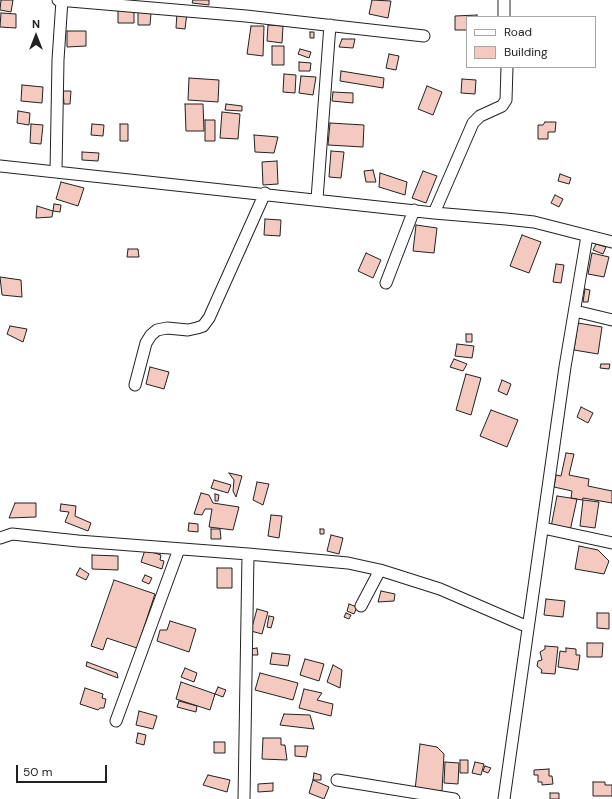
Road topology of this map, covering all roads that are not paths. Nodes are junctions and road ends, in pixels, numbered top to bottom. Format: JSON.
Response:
{"nodes":[{"id":1,"x":61,"y":0,"type":"edge"},
{"id":2,"x":504,"y":0,"type":"edge"},
{"id":3,"x":153,"y":3,"type":"edge"},
{"id":4,"x":504,"y":16,"type":"edge"},
{"id":5,"x":330,"y":25,"type":"junction"},
{"id":6,"x":424,"y":36,"type":"dead end"},
{"id":7,"x":506,"y":68,"type":"edge"},
{"id":8,"x":0,"y":166,"type":"edge"},
{"id":9,"x":56,"y":171,"type":"junction"},
{"id":10,"x":265,"y":193,"type":"junction"},
{"id":11,"x":317,"y":199,"type":"junction"},
{"id":12,"x":414,"y":210,"type":"junction"},
{"id":13,"x":434,"y":213,"type":"junction"},
{"id":14,"x":587,"y":236,"type":"junction"},
{"id":15,"x":612,"y":242,"type":"edge"},
{"id":16,"x":386,"y":283,"type":"dead end"},
{"id":17,"x":575,"y":311,"type":"junction"},
{"id":18,"x":612,"y":320,"type":"edge"},
{"id":19,"x":135,"y":385,"type":"dead end"},
{"id":20,"x":543,"y":528,"type":"junction"},
{"id":21,"x":0,"y":538,"type":"edge"},
{"id":22,"x":612,"y":543,"type":"edge"},
{"id":23,"x":179,"y":549,"type":"junction"},
{"id":24,"x":248,"y":554,"type":"junction"},
{"id":25,"x":380,"y":570,"type":"junction"},
{"id":26,"x":362,"y":606,"type":"dead end"},
{"id":27,"x":528,"y":627,"type":"junction"},
{"id":28,"x":116,"y":721,"type":"dead end"},
{"id":29,"x":337,"y":780,"type":"dead end"},
{"id":30,"x":244,"y":799,"type":"edge"},
{"id":31,"x":454,"y":799,"type":"edge"},
{"id":32,"x":504,"y":799,"type":"edge"}],
"edges":[{"from":1,"to":3,"type":"street"},
{"from":1,"to":9,"type":"street"},
{"from":2,"to":4,"type":"street"},
{"from":3,"to":5,"type":"street"},
{"from":5,"to":6,"type":"street"},
{"from":5,"to":11,"type":"street"},
{"from":7,"to":13,"type":"street"},
{"from":8,"to":9,"type":"street"},
{"from":9,"to":10,"type":"street"},
{"from":10,"to":11,"type":"street"},
{"from":10,"to":19,"type":"street"},
{"from":11,"to":12,"type":"street"},
{"from":12,"to":13,"type":"street"},
{"from":12,"to":16,"type":"street"},
{"from":13,"to":14,"type":"street"},
{"from":14,"to":15,"type":"street"},
{"from":14,"to":17,"type":"street"},
{"from":17,"to":18,"type":"street"},
{"from":17,"to":20,"type":"street"},
{"from":20,"to":22,"type":"street"},
{"from":20,"to":27,"type":"street"},
{"from":21,"to":23,"type":"street"},
{"from":23,"to":24,"type":"street"},
{"from":23,"to":28,"type":"street"},
{"from":24,"to":25,"type":"street"},
{"from":24,"to":30,"type":"street"},
{"from":25,"to":26,"type":"street"},
{"from":25,"to":27,"type":"street"},
{"from":27,"to":32,"type":"street"},
{"from":29,"to":31,"type":"street"}]}
